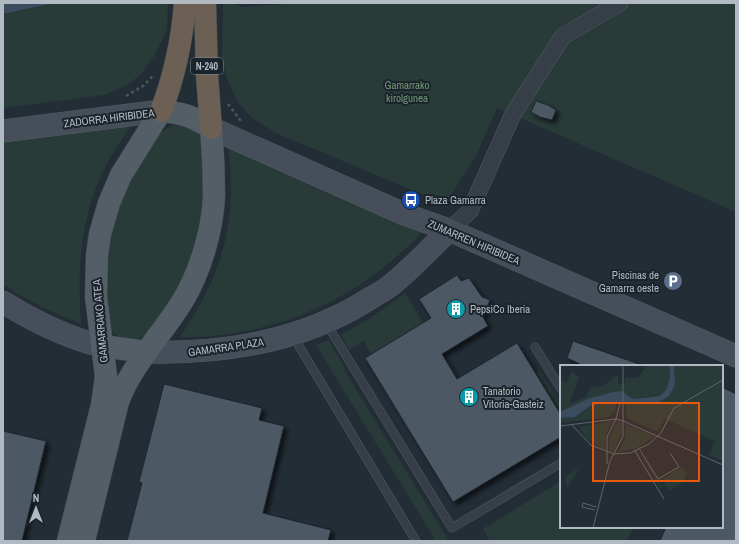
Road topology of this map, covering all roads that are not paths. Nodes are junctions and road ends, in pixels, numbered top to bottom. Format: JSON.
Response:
{"nodes":[{"id":1,"x":185,"y":3,"type":"edge"},
{"id":2,"x":205,"y":3,"type":"edge"},
{"id":3,"x":620,"y":3,"type":"edge"},
{"id":4,"x":161,"y":111,"type":"junction"},
{"id":5,"x":211,"y":128,"type":"junction"},
{"id":6,"x":3,"y":131,"type":"edge"},
{"id":7,"x":449,"y":230,"type":"junction"},
{"id":8,"x":3,"y":302,"type":"edge"},
{"id":9,"x":326,"y":323,"type":"junction"},
{"id":10,"x":293,"y":335,"type":"junction"},
{"id":11,"x":102,"y":346,"type":"junction"},
{"id":12,"x":535,"y":347,"type":"dead end"},
{"id":13,"x":146,"y":352,"type":"junction"},
{"id":14,"x":736,"y":356,"type":"edge"},
{"id":15,"x":560,"y":387,"type":"edge"},
{"id":16,"x":560,"y":464,"type":"edge"},
{"id":17,"x":68,"y":541,"type":"edge"},
{"id":18,"x":84,"y":541,"type":"edge"},
{"id":19,"x":416,"y":541,"type":"edge"}],
"edges":[{"from":1,"to":4,"type":"highway","number":"N-240"},
{"from":2,"to":5,"type":"highway","number":"N-240"},
{"from":3,"to":7,"type":"street"},
{"from":4,"to":5,"type":"main road","name":"ZADORRA HIRIBIDEA"},
{"from":4,"to":6,"type":"street","name":"ZADORRA HIRIBIDEA"},
{"from":4,"to":11,"type":"main road","name":"GAMARRAKO ATEA"},
{"from":5,"to":7,"type":"street","name":"ZUMARREN HIRIBIDEA"},
{"from":5,"to":13,"type":"main road"},
{"from":7,"to":9,"type":"street","name":"GAMARRA PLAZA"},
{"from":7,"to":14,"type":"street","name":"ZUMARREN HIRIBIDEA"},
{"from":8,"to":11,"type":"street","name":"GAMARRA PLAZA"},
{"from":9,"to":10,"type":"street","name":"GAMARRA PLAZA"},
{"from":9,"to":16,"type":"lane"},
{"from":10,"to":13,"type":"street","name":"GAMARRA PLAZA"},
{"from":10,"to":19,"type":"lane"},
{"from":11,"to":13,"type":"main road","name":"GAMARRA PLAZA"},
{"from":11,"to":17,"type":"main road","name":"GAMARRAKO ATEA"},
{"from":12,"to":15,"type":"lane"},
{"from":13,"to":18,"type":"main road"}]}
